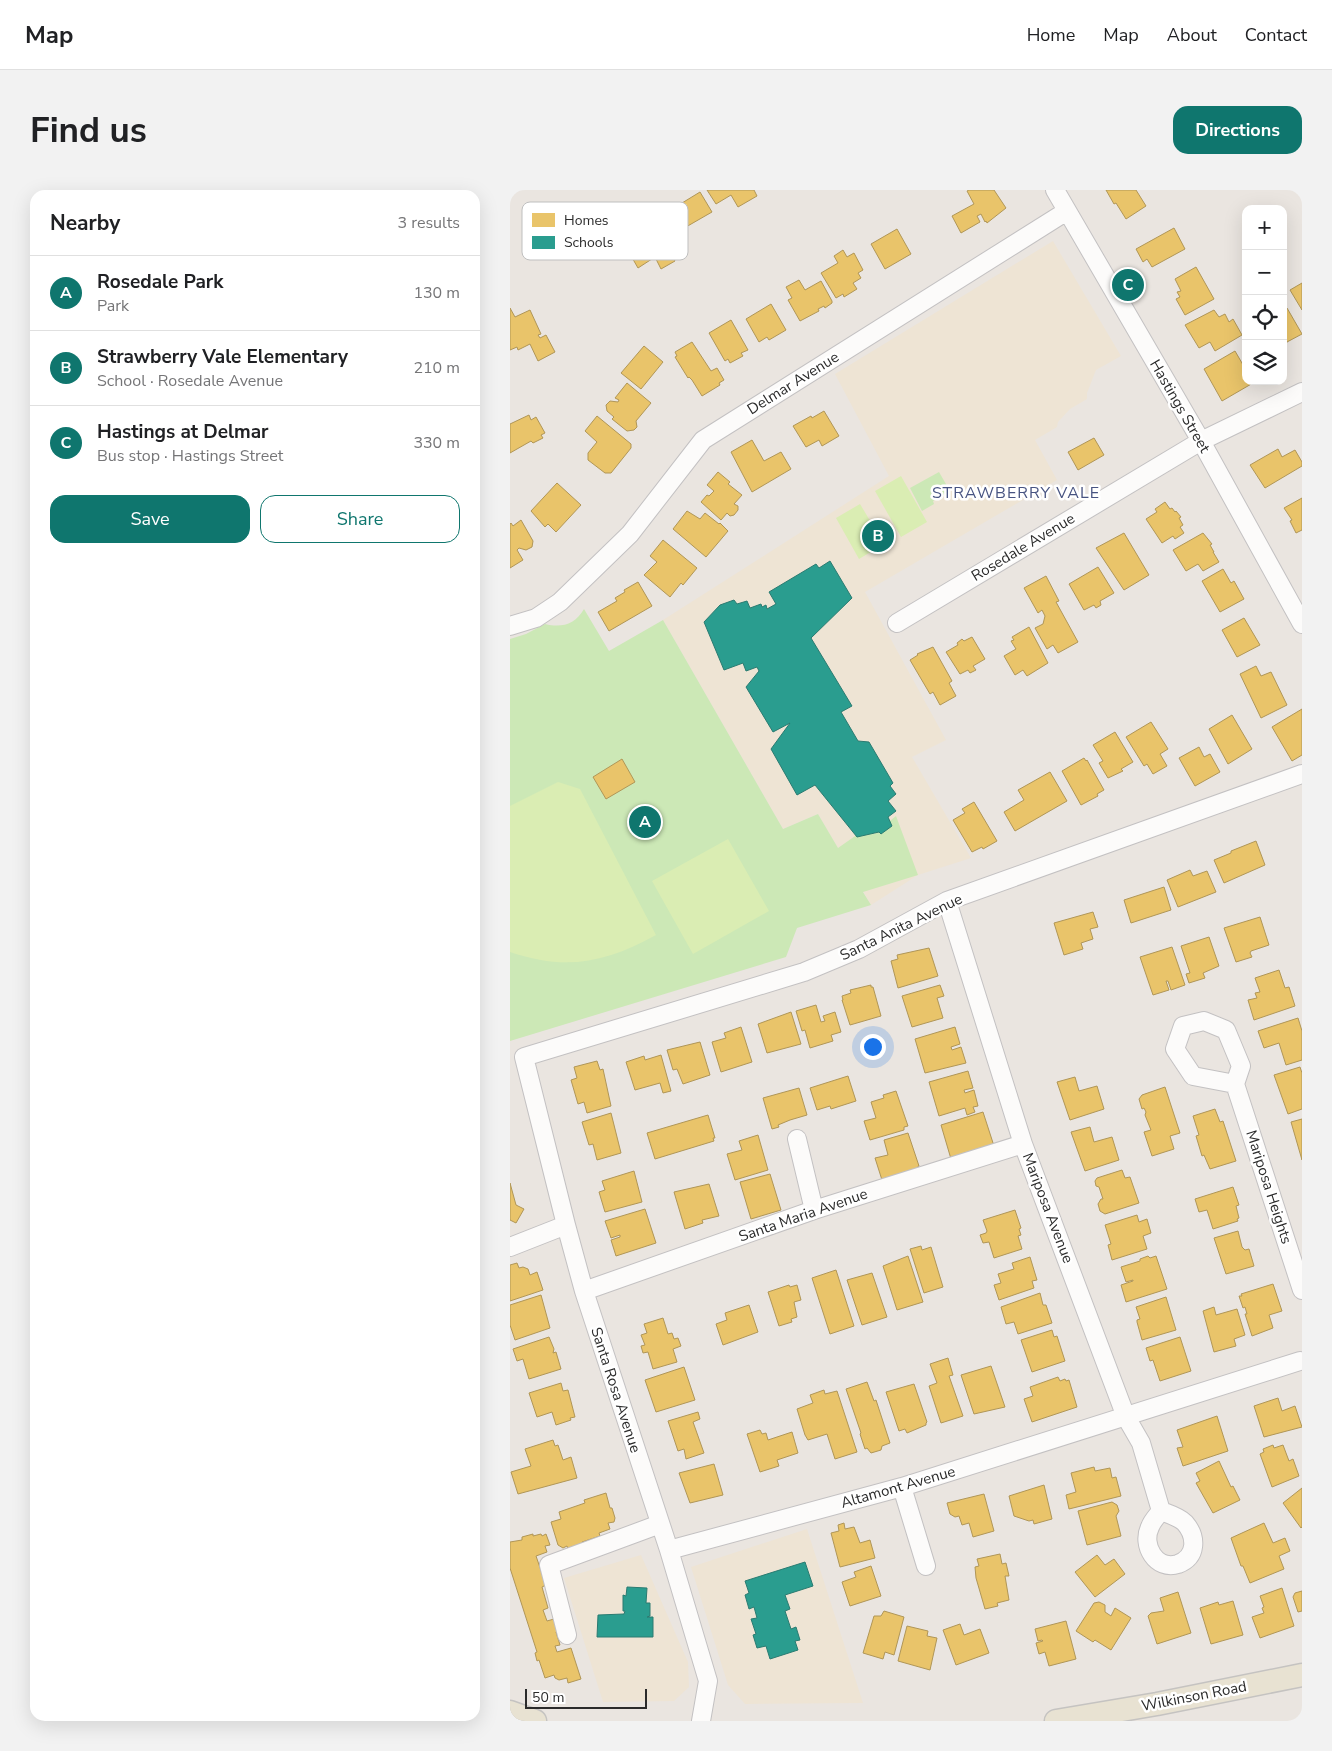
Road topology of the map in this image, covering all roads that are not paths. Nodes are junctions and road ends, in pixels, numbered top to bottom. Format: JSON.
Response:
{"nodes":[{"id":1,"x":1055,"y":190,"type":"edge"},
{"id":2,"x":1067,"y":211,"type":"junction"},
{"id":3,"x":1302,"y":392,"type":"edge"},
{"id":4,"x":1201,"y":441,"type":"junction"},
{"id":5,"x":897,"y":623,"type":"dead end"},
{"id":6,"x":1302,"y":624,"type":"edge"},
{"id":7,"x":510,"y":626,"type":"edge"},
{"id":8,"x":1302,"y":774,"type":"edge"},
{"id":9,"x":947,"y":901,"type":"junction"},
{"id":10,"x":524,"y":1057,"type":"joint"},
{"id":11,"x":1235,"y":1084,"type":"dead end"},
{"id":12,"x":797,"y":1138,"type":"dead end"},
{"id":13,"x":1024,"y":1144,"type":"junction"},
{"id":14,"x":814,"y":1210,"type":"junction"},
{"id":15,"x":566,"y":1225,"type":"junction"},
{"id":16,"x":510,"y":1247,"type":"edge"},
{"id":17,"x":584,"y":1290,"type":"junction"},
{"id":18,"x":1302,"y":1290,"type":"edge"},
{"id":19,"x":1301,"y":1359,"type":"edge"},
{"id":20,"x":1126,"y":1417,"type":"junction"},
{"id":21,"x":902,"y":1487,"type":"junction"},
{"id":22,"x":1161,"y":1511,"type":"dead end"},
{"id":23,"x":660,"y":1524,"type":"junction"},
{"id":24,"x":669,"y":1550,"type":"junction"},
{"id":25,"x":926,"y":1566,"type":"dead end"},
{"id":26,"x":567,"y":1635,"type":"dead end"},
{"id":27,"x":1302,"y":1675,"type":"edge"},
{"id":28,"x":510,"y":1712,"type":"edge"},
{"id":29,"x":535,"y":1721,"type":"edge"},
{"id":30,"x":701,"y":1721,"type":"edge"},
{"id":31,"x":1056,"y":1721,"type":"edge"}],
"edges":[{"from":1,"to":2,"type":"street","name":"Hastings Street"},
{"from":2,"to":4,"type":"street","name":"Hastings Street"},
{"from":2,"to":7,"type":"street","name":"Delmar Avenue"},
{"from":3,"to":4,"type":"street","name":"Rosedale Avenue"},
{"from":4,"to":5,"type":"street","name":"Rosedale Avenue"},
{"from":4,"to":6,"type":"street","name":"Hastings Street"},
{"from":8,"to":9,"type":"street","name":"Santa Anita Avenue"},
{"from":9,"to":10,"type":"street","name":"Santa Anita Avenue"},
{"from":9,"to":13,"type":"street","name":"Mariposa Avenue"},
{"from":10,"to":15,"type":"street","name":"Santa Rosa Avenue"},
{"from":11,"to":18,"type":"street","name":"Mariposa Heights"},
{"from":12,"to":14,"type":"street"},
{"from":13,"to":14,"type":"street","name":"Santa Maria Avenue"},
{"from":13,"to":20,"type":"street","name":"Mariposa Avenue"},
{"from":14,"to":17,"type":"street","name":"Santa Maria Avenue"},
{"from":15,"to":16,"type":"street"},
{"from":15,"to":17,"type":"street","name":"Santa Rosa Avenue"},
{"from":17,"to":23,"type":"street","name":"Santa Rosa Avenue"},
{"from":19,"to":20,"type":"street"},
{"from":20,"to":21,"type":"street","name":"Altamont Avenue"},
{"from":20,"to":22,"type":"street","name":"Mariposa Avenue"},
{"from":21,"to":24,"type":"street","name":"Altamont Avenue"},
{"from":21,"to":25,"type":"street"},
{"from":23,"to":24,"type":"street","name":"Santa Rosa Avenue"},
{"from":23,"to":26,"type":"street"},
{"from":24,"to":30,"type":"street","name":"Santa Rosa Avenue"},
{"from":27,"to":31,"type":"main road","name":"Wilkinson Road"},
{"from":28,"to":29,"type":"main road"}]}
